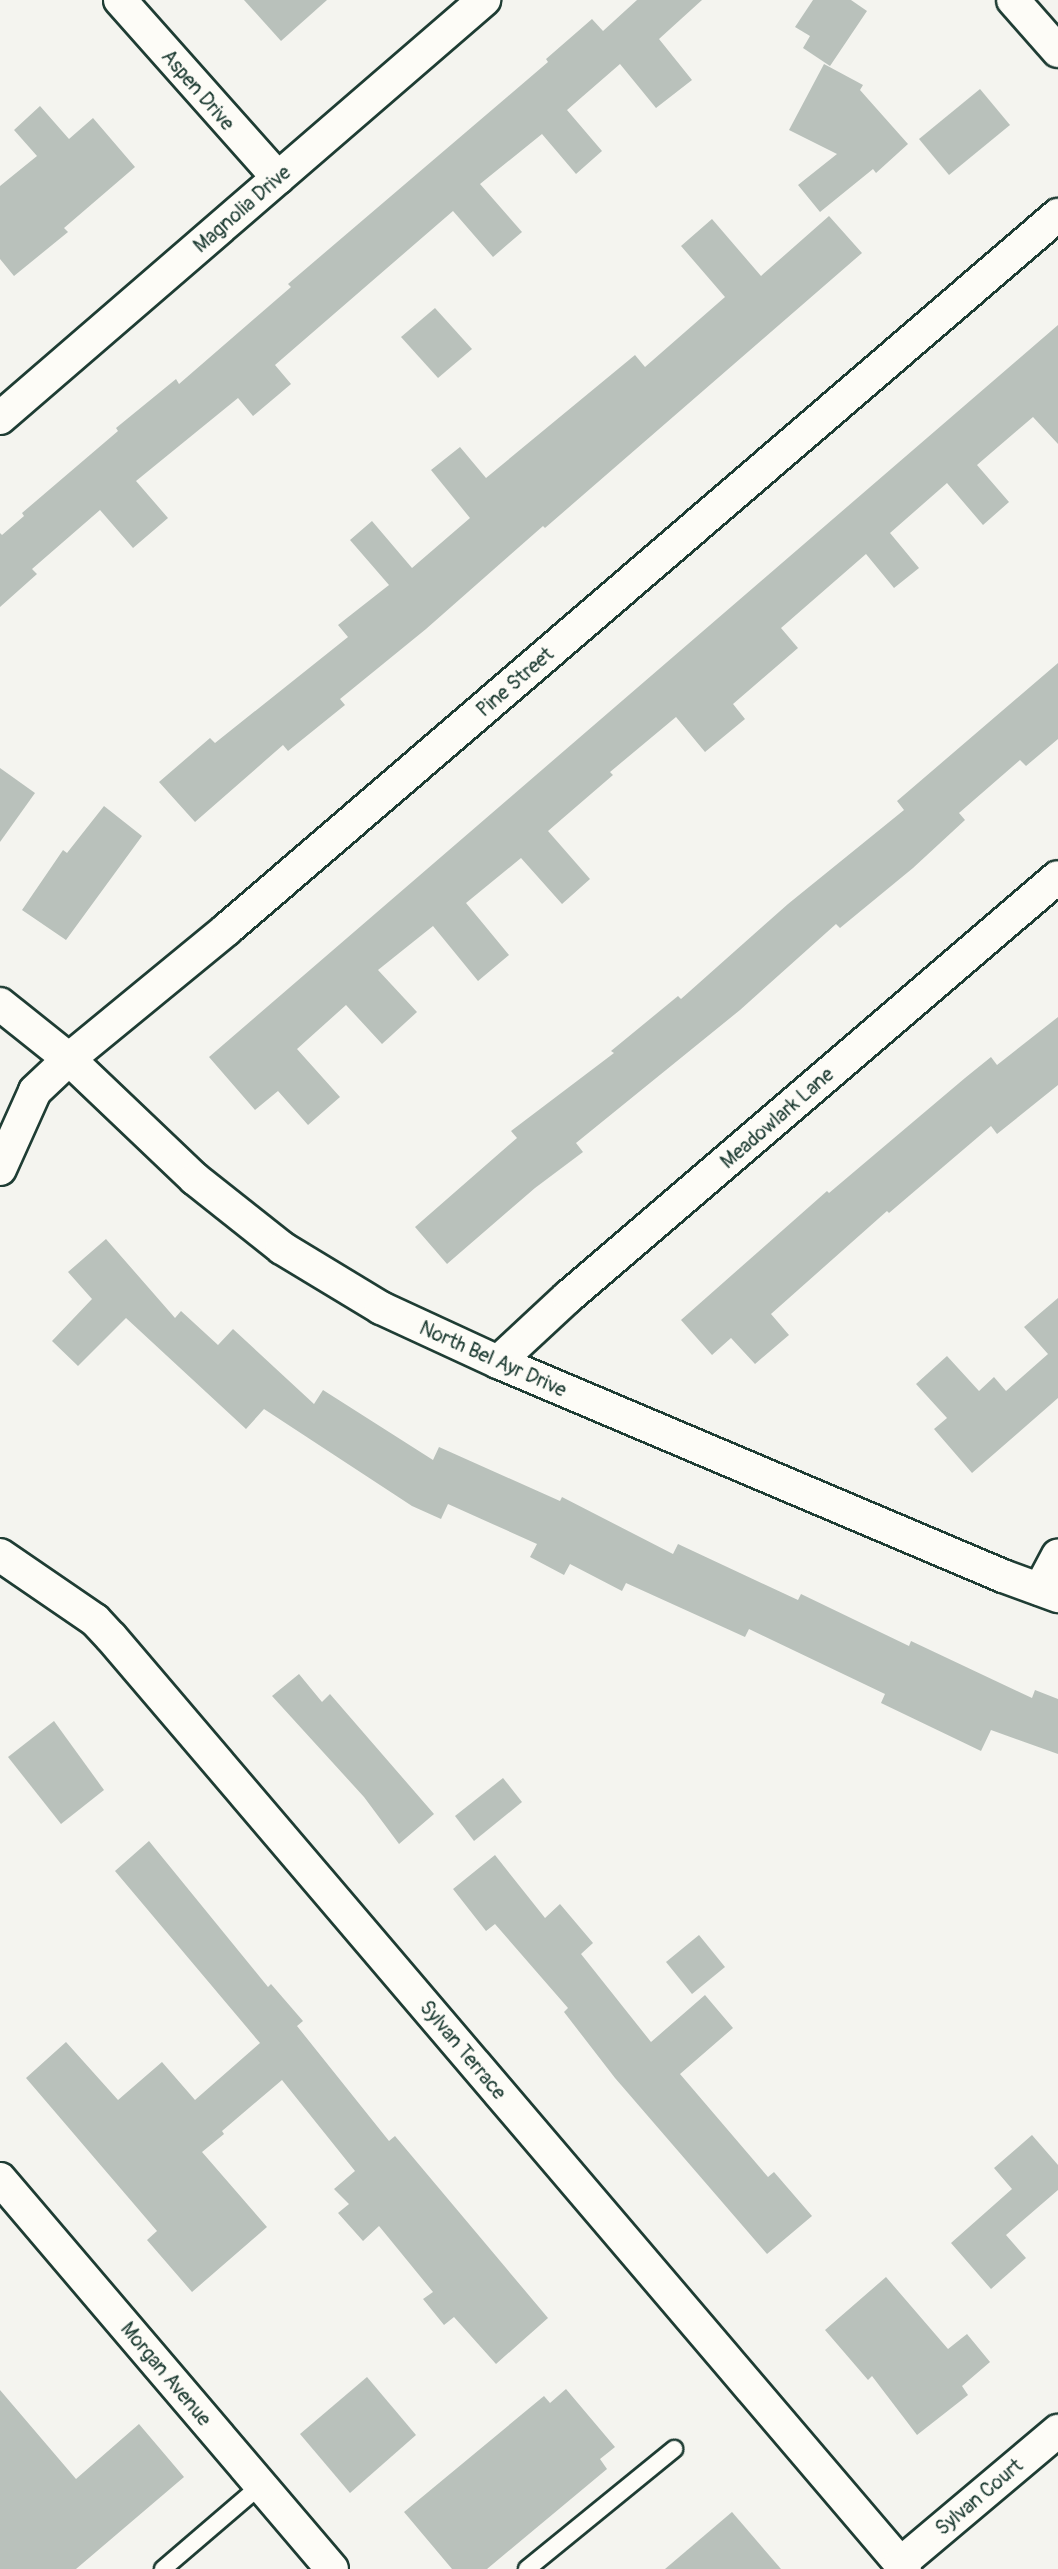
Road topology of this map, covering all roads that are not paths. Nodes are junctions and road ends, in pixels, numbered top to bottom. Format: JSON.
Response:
{"nodes":[{"id":1,"x":120,"y":0,"type":"edge"},
{"id":2,"x":484,"y":0,"type":"edge"},
{"id":3,"x":1013,"y":0,"type":"edge"},
{"id":4,"x":1058,"y":51,"type":"edge"},
{"id":5,"x":278,"y":178,"type":"junction"},
{"id":6,"x":1058,"y":215,"type":"edge"},
{"id":7,"x":0,"y":418,"type":"edge"},
{"id":8,"x":1058,"y":877,"type":"edge"},
{"id":9,"x":0,"y":1004,"type":"edge"},
{"id":10,"x":69,"y":1059,"type":"junction"},
{"id":11,"x":0,"y":1169,"type":"edge"},
{"id":12,"x":498,"y":1362,"type":"junction"},
{"id":13,"x":0,"y":1555,"type":"edge"},
{"id":14,"x":1058,"y":1555,"type":"edge"},
{"id":15,"x":1049,"y":1592,"type":"edge"},
{"id":16,"x":0,"y":2179,"type":"edge"},
{"id":17,"x":1058,"y":2431,"type":"edge"},
{"id":18,"x":674,"y":2449,"type":"dead end"},
{"id":19,"x":261,"y":2485,"type":"junction"},
{"id":20,"x":323,"y":2566,"type":"edge"},
{"id":21,"x":902,"y":2566,"type":"edge"},
{"id":22,"x":163,"y":2569,"type":"edge"},
{"id":23,"x":527,"y":2569,"type":"edge"}],
"edges":[{"from":1,"to":5,"type":"street","name":"Aspen Drive"},
{"from":2,"to":5,"type":"street","name":"Magnolia Drive"},
{"from":3,"to":4,"type":"street"},
{"from":5,"to":7,"type":"street","name":"Magnolia Drive"},
{"from":6,"to":10,"type":"street","name":"Pine Street"},
{"from":8,"to":12,"type":"street","name":"Meadowlark Lane"},
{"from":9,"to":10,"type":"street","name":"North Bel Ayr Drive"},
{"from":10,"to":11,"type":"street","name":"Pine Street"},
{"from":10,"to":12,"type":"street","name":"North Bel Ayr Drive"},
{"from":12,"to":15,"type":"street","name":"North Bel Ayr Drive"},
{"from":13,"to":21,"type":"street","name":"Sylvan Terrace"},
{"from":14,"to":15,"type":"street"},
{"from":16,"to":19,"type":"street","name":"Morgan Avenue"},
{"from":17,"to":21,"type":"street","name":"Sylvan Court"},
{"from":18,"to":23,"type":"lane"},
{"from":19,"to":20,"type":"street","name":"Morgan Avenue"},
{"from":19,"to":22,"type":"lane"}]}
